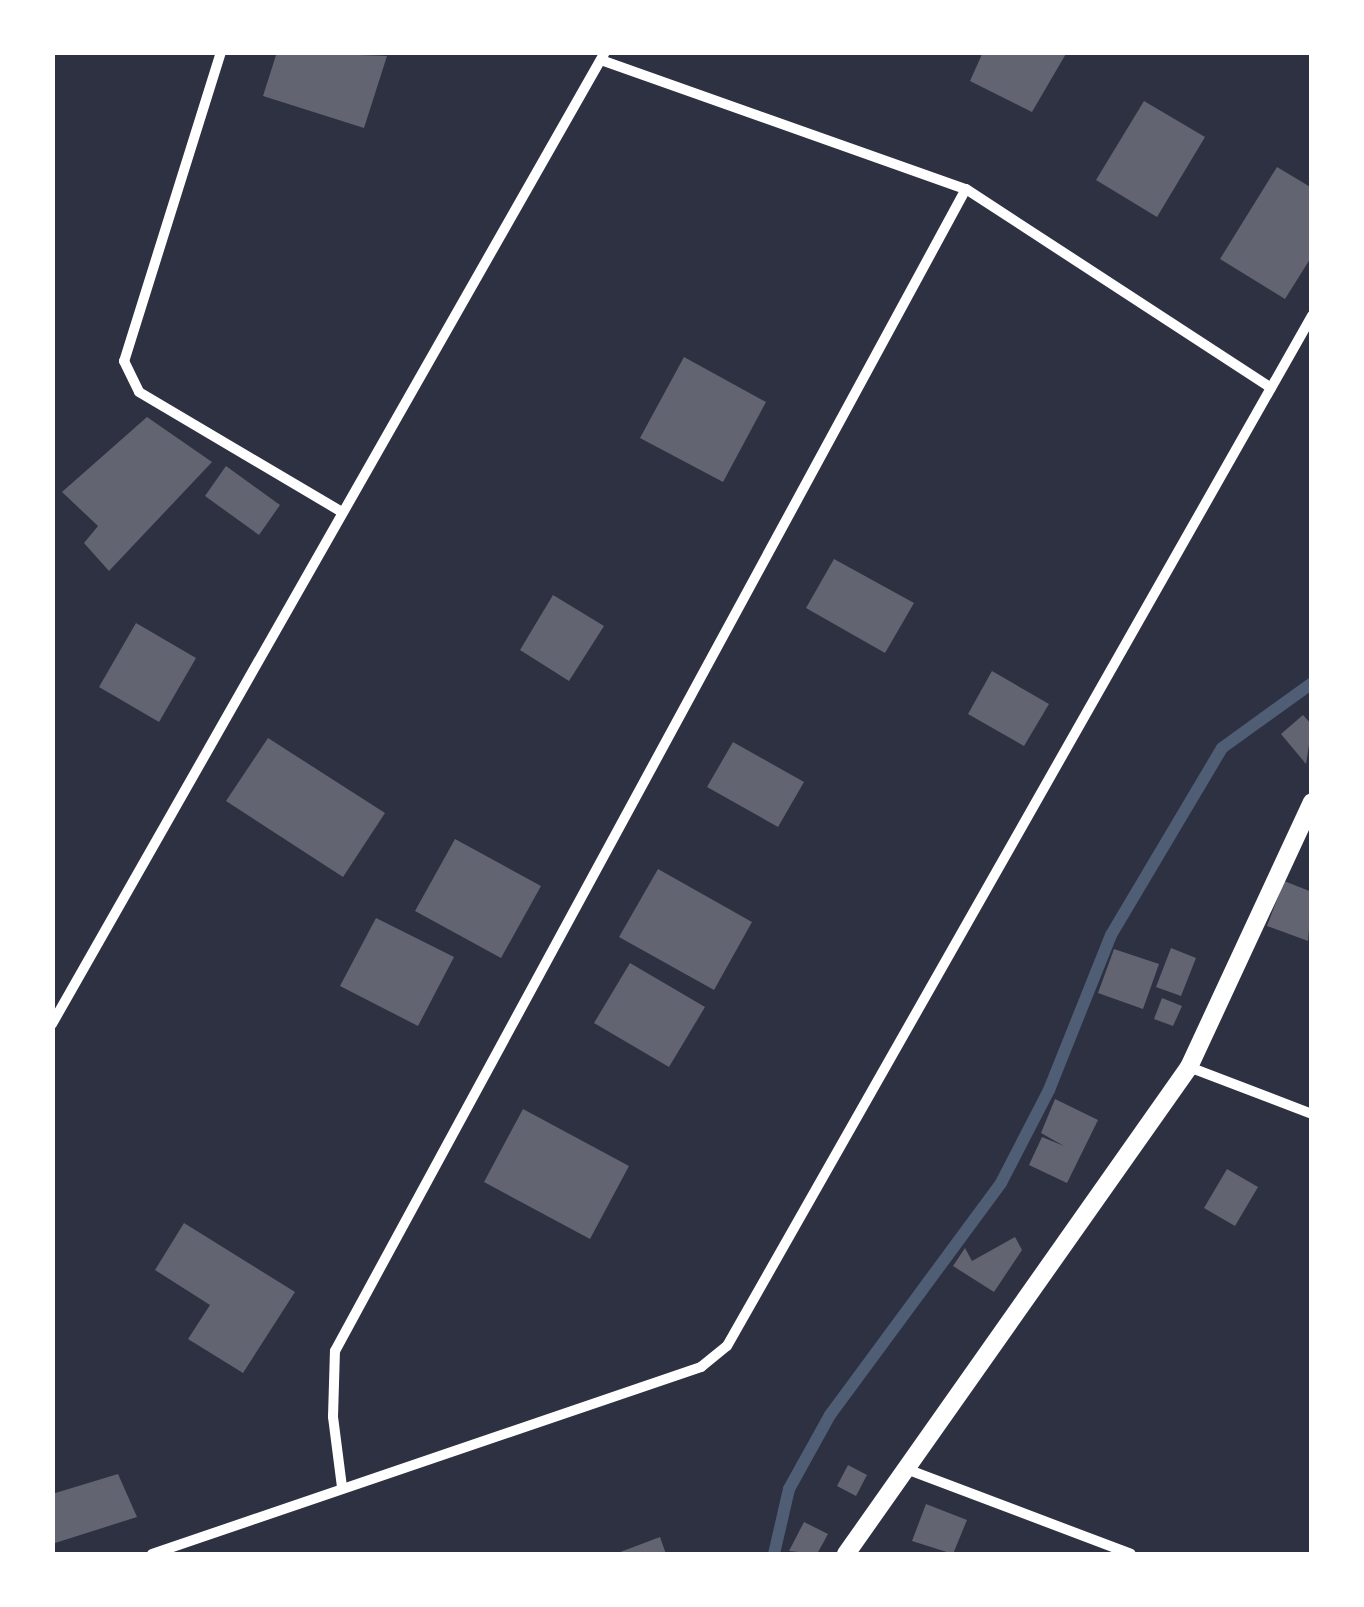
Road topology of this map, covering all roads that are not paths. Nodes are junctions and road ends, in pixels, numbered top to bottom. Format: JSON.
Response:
{"nodes":[{"id":1,"x":221,"y":52,"type":"edge"},
{"id":2,"x":603,"y":56,"type":"edge"},
{"id":3,"x":966,"y":189,"type":"junction"},
{"id":4,"x":1312,"y":316,"type":"edge"},
{"id":5,"x":1270,"y":388,"type":"junction"},
{"id":6,"x":340,"y":511,"type":"junction"},
{"id":7,"x":1312,"y":802,"type":"edge"},
{"id":8,"x":52,"y":1024,"type":"edge"},
{"id":9,"x":1189,"y":1067,"type":"junction"},
{"id":10,"x":1312,"y":1114,"type":"edge"},
{"id":11,"x":909,"y":1470,"type":"junction"},
{"id":12,"x":342,"y":1487,"type":"junction"},
{"id":13,"x":152,"y":1554,"type":"edge"},
{"id":14,"x":846,"y":1554,"type":"edge"},
{"id":15,"x":1131,"y":1554,"type":"edge"}],
"edges":[{"from":1,"to":6,"type":"street"},
{"from":2,"to":3,"type":"street"},
{"from":2,"to":6,"type":"street"},
{"from":3,"to":5,"type":"street"},
{"from":3,"to":12,"type":"street"},
{"from":4,"to":5,"type":"street"},
{"from":5,"to":12,"type":"street"},
{"from":6,"to":8,"type":"street"},
{"from":7,"to":9,"type":"street"},
{"from":9,"to":10,"type":"street"},
{"from":9,"to":11,"type":"street"},
{"from":11,"to":14,"type":"street"},
{"from":11,"to":15,"type":"street"},
{"from":12,"to":13,"type":"street"}]}
